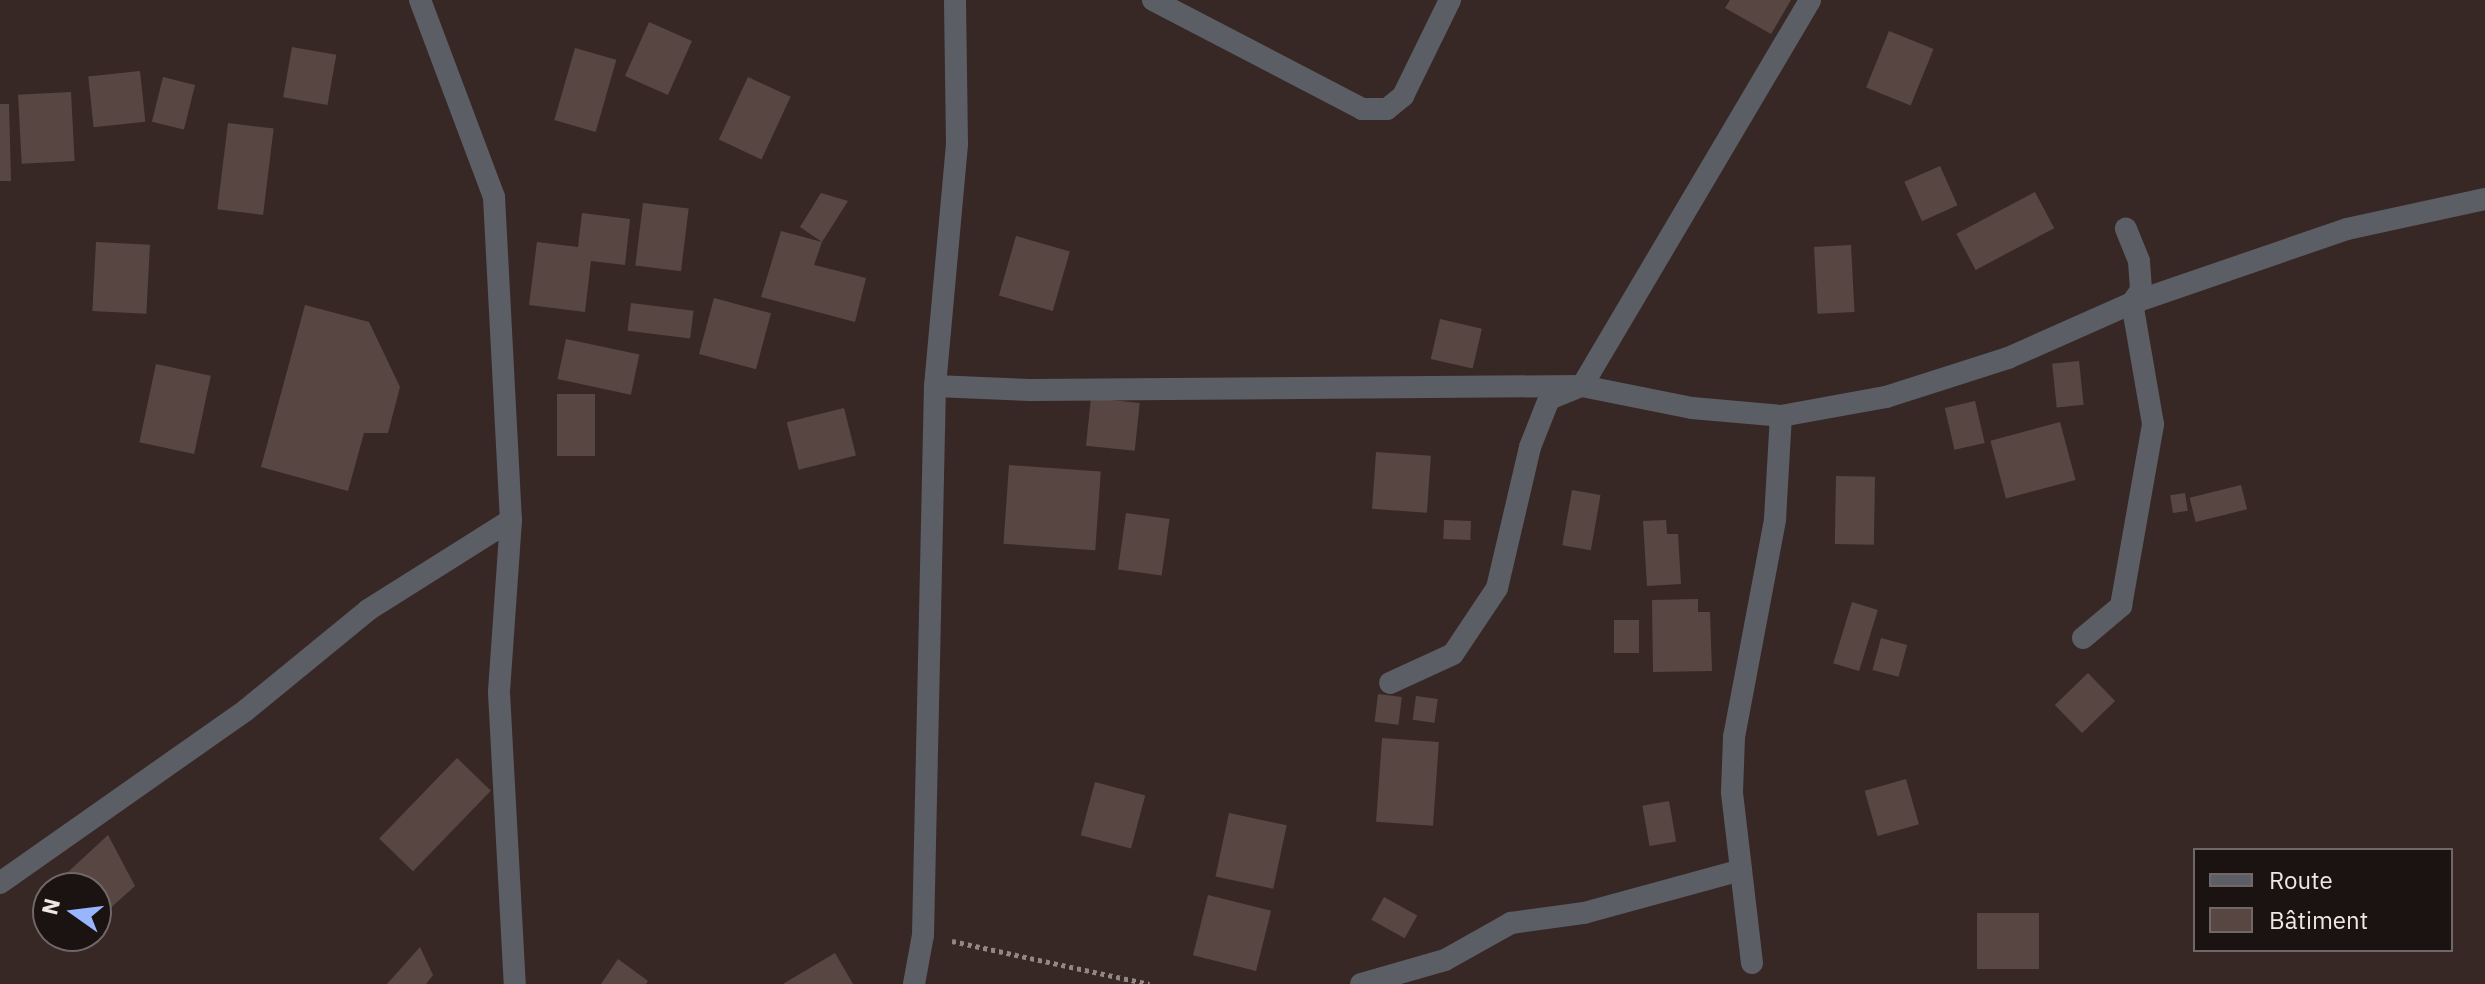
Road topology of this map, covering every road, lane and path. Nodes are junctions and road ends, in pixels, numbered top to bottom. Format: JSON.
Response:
{"nodes":[{"id":1,"x":420,"y":0,"type":"edge"},
{"id":2,"x":955,"y":0,"type":"edge"},
{"id":3,"x":1153,"y":0,"type":"edge"},
{"id":4,"x":1450,"y":0,"type":"edge"},
{"id":5,"x":1810,"y":0,"type":"edge"},
{"id":6,"x":2485,"y":199,"type":"edge"},
{"id":7,"x":2126,"y":228,"type":"dead end"},
{"id":8,"x":2132,"y":303,"type":"junction"},
{"id":9,"x":935,"y":386,"type":"junction"},
{"id":10,"x":1582,"y":386,"type":"junction"},
{"id":11,"x":1781,"y":416,"type":"junction"},
{"id":12,"x":511,"y":520,"type":"junction"},
{"id":13,"x":2083,"y":638,"type":"dead end"},
{"id":14,"x":1390,"y":683,"type":"dead end"},
{"id":15,"x":1741,"y":870,"type":"junction"},
{"id":16,"x":0,"y":883,"type":"edge"},
{"id":17,"x":923,"y":935,"type":"junction"},
{"id":18,"x":1752,"y":963,"type":"dead end"},
{"id":19,"x":515,"y":984,"type":"edge"},
{"id":20,"x":914,"y":984,"type":"edge"},
{"id":21,"x":1149,"y":984,"type":"edge"},
{"id":22,"x":1361,"y":984,"type":"edge"}],
"edges":[{"from":1,"to":12,"type":"street"},
{"from":2,"to":9,"type":"street"},
{"from":3,"to":4,"type":"street"},
{"from":5,"to":10,"type":"street"},
{"from":6,"to":8,"type":"street"},
{"from":7,"to":8,"type":"street"},
{"from":8,"to":11,"type":"street"},
{"from":8,"to":13,"type":"street"},
{"from":9,"to":10,"type":"street"},
{"from":9,"to":17,"type":"street"},
{"from":10,"to":11,"type":"street"},
{"from":10,"to":14,"type":"street"},
{"from":11,"to":15,"type":"street"},
{"from":12,"to":16,"type":"street"},
{"from":12,"to":19,"type":"street"},
{"from":15,"to":18,"type":"street"},
{"from":15,"to":22,"type":"street"},
{"from":17,"to":20,"type":"street"},
{"from":17,"to":21,"type":"path"}]}
